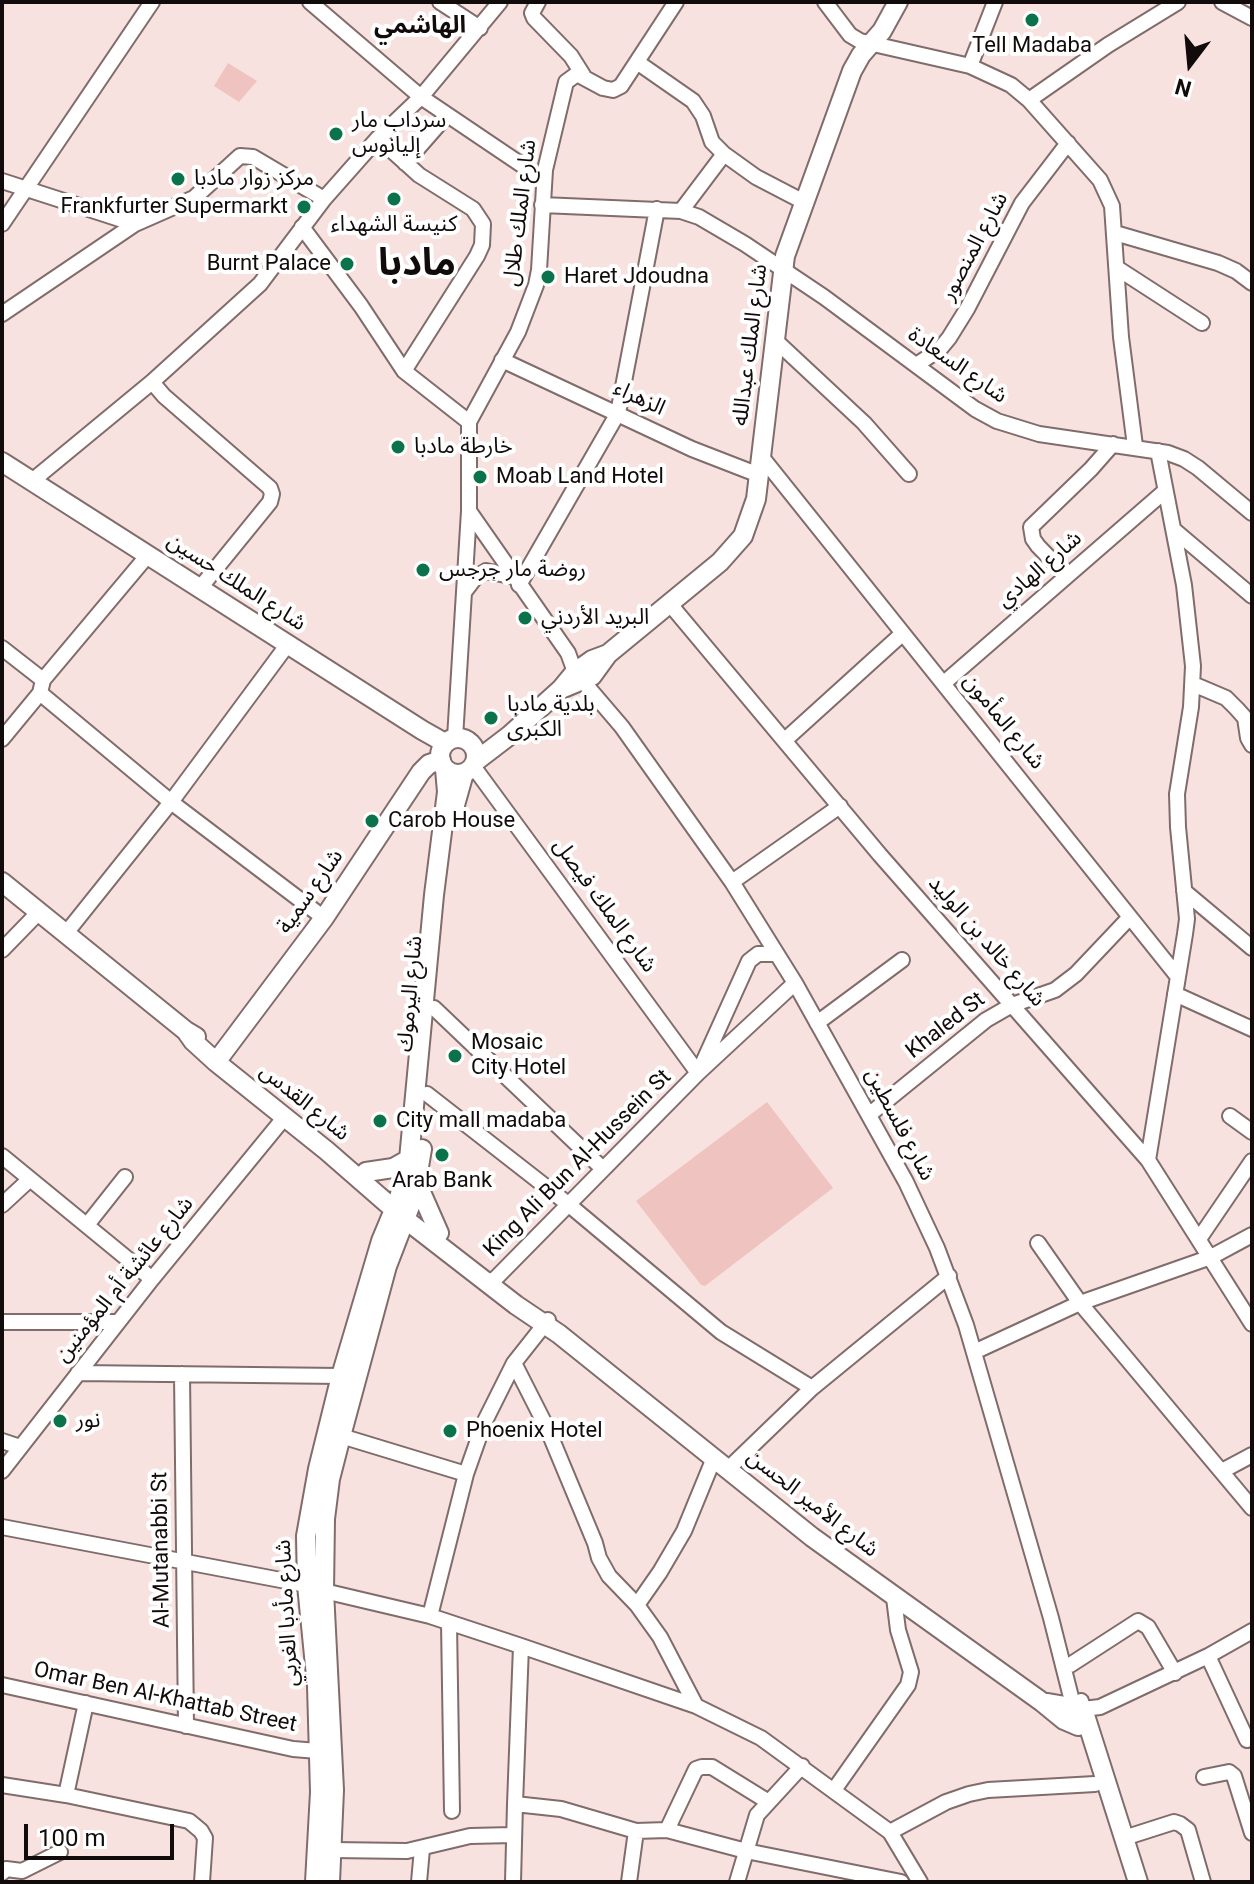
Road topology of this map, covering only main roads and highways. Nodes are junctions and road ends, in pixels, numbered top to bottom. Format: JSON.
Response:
{"nodes":[{"id":1,"x":898,"y":2,"type":"edge"},
{"id":2,"x":2,"y":462,"type":"edge"},
{"id":3,"x":457,"y":758,"type":"junction"},
{"id":4,"x":2,"y":882,"type":"edge"},
{"id":5,"x":219,"y":1059,"type":"junction"},
{"id":6,"x":303,"y":1128,"type":"junction"},
{"id":7,"x":409,"y":1159,"type":"junction"},
{"id":8,"x":365,"y":1178,"type":"junction"},
{"id":9,"x":417,"y":1183,"type":"junction"},
{"id":10,"x":402,"y":1209,"type":"junction"},
{"id":11,"x":434,"y":1235,"type":"junction"},
{"id":12,"x":386,"y":1247,"type":"junction"},
{"id":13,"x":315,"y":1588,"type":"junction"},
{"id":14,"x":1084,"y":1715,"type":"junction"},
{"id":15,"x":315,"y":1882,"type":"edge"},
{"id":16,"x":330,"y":1882,"type":"edge"},
{"id":17,"x":1125,"y":1882,"type":"edge"},
{"id":18,"x":1138,"y":1882,"type":"edge"}],
"edges":[{"from":1,"to":3,"type":"main road","name":"شارع الملك عبدالله"},
{"from":2,"to":3,"type":"main road","name":"شارع الملك حسين"},
{"from":3,"to":5,"type":"main road","name":"شارع سمية"},
{"from":3,"to":7,"type":"main road","name":"شارع اليرموك"},
{"from":3,"to":9,"type":"main road","name":"شارع اليرموك"},
{"from":4,"to":5,"type":"main road","name":"شارع القدس"},
{"from":5,"to":6,"type":"main road","name":"شارع القدس"},
{"from":5,"to":6,"type":"main road","name":"شارع القدس"},
{"from":6,"to":8,"type":"main road","name":"شارع القدس"},
{"from":7,"to":8,"type":"main road"},
{"from":7,"to":10,"type":"main road","name":"شارع اليرموك"},
{"from":8,"to":10,"type":"main road","name":"شارع القدس"},
{"from":8,"to":12,"type":"main road"},
{"from":9,"to":10,"type":"main road","name":"شارع اليرموك"},
{"from":9,"to":11,"type":"main road"},
{"from":10,"to":11,"type":"main road","name":"شارع الأمير الحسن"},
{"from":10,"to":12,"type":"main road","name":"شارع مأدبا الغربي"},
{"from":11,"to":12,"type":"main road"},
{"from":11,"to":14,"type":"main road","name":"شارع الأمير الحسن"},
{"from":12,"to":13,"type":"main road","name":"شارع مأدبا الغربي"},
{"from":12,"to":13,"type":"main road","name":"شارع مأدبا الغربي"},
{"from":13,"to":15,"type":"main road","name":"شارع مأدبا الغربي"},
{"from":13,"to":16,"type":"main road","name":"شارع مأدبا الغربي"},
{"from":14,"to":17,"type":"main road"},
{"from":14,"to":18,"type":"main road"}]}
